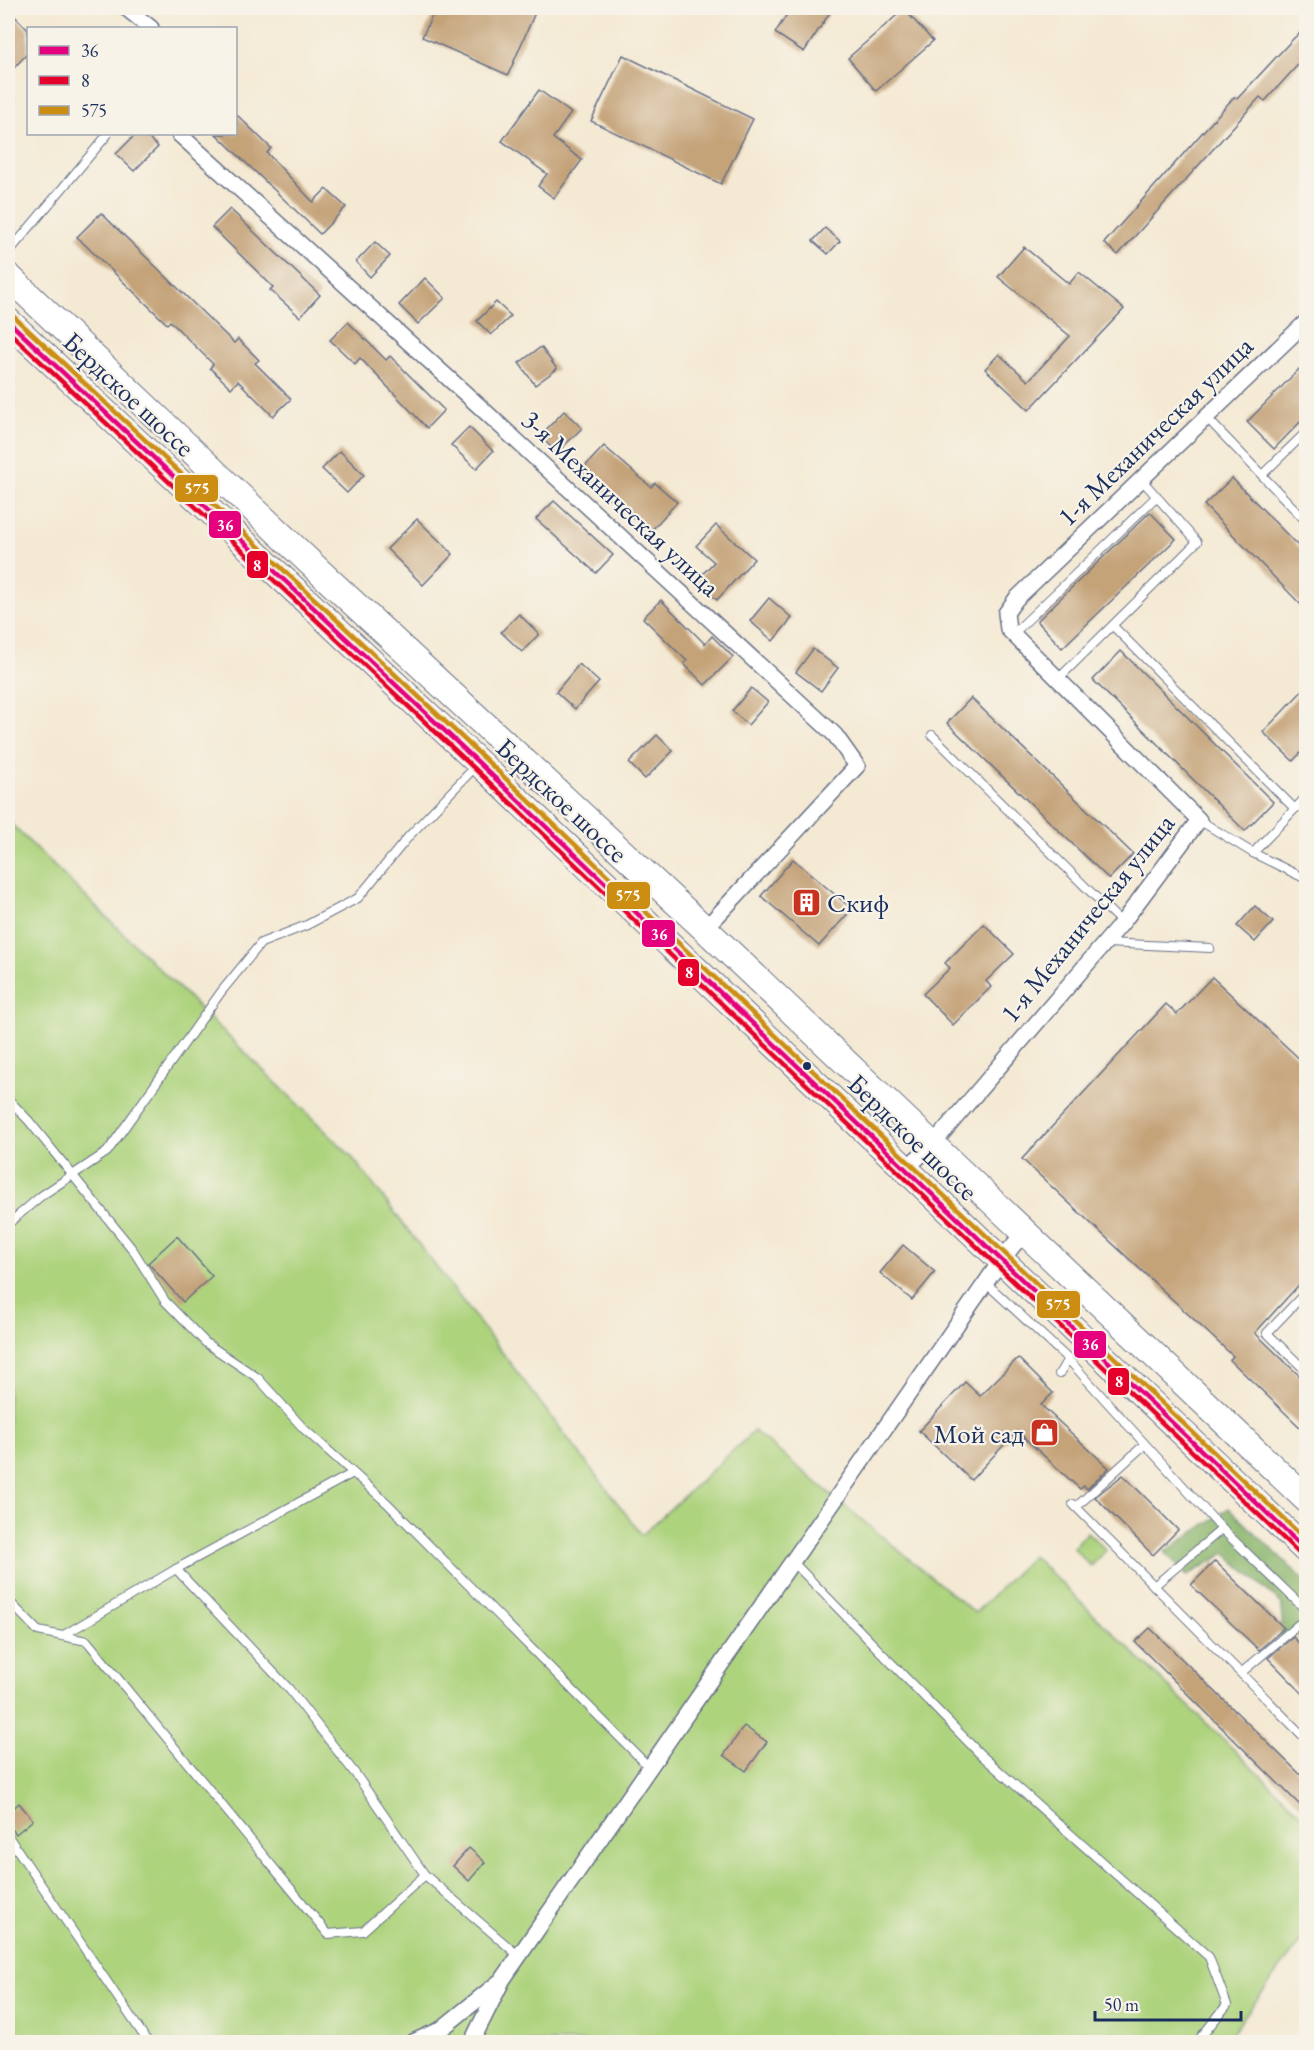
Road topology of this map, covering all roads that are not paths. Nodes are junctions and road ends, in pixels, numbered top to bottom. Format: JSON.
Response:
{"nodes":[{"id":1,"x":126,"y":8,"type":"edge"},
{"id":2,"x":150,"y":27,"type":"edge"},
{"id":3,"x":107,"y":135,"type":"edge"},
{"id":4,"x":180,"y":135,"type":"edge"},
{"id":5,"x":8,"y":253,"type":"edge"},
{"id":6,"x":8,"y":276,"type":"edge"},
{"id":7,"x":8,"y":321,"type":"edge"},
{"id":8,"x":1306,"y":322,"type":"edge"},
{"id":9,"x":1206,"y":417,"type":"junction"},
{"id":10,"x":1306,"y":432,"type":"edge"},
{"id":11,"x":1262,"y":476,"type":"junction"},
{"id":12,"x":1141,"y":479,"type":"junction"},
{"id":13,"x":1156,"y":495,"type":"junction"},
{"id":14,"x":1306,"y":521,"type":"edge"},
{"id":15,"x":1113,"y":626,"type":"junction"},
{"id":16,"x":1013,"y":634,"type":"junction"},
{"id":17,"x":1057,"y":680,"type":"junction"},
{"id":18,"x":932,"y":735,"type":"dead end"},
{"id":19,"x":479,"y":763,"type":"junction"},
{"id":20,"x":1306,"y":797,"type":"edge"},
{"id":21,"x":1295,"y":809,"type":"junction"},
{"id":22,"x":1199,"y":820,"type":"junction"},
{"id":23,"x":1253,"y":853,"type":"junction"},
{"id":24,"x":1306,"y":879,"type":"edge"},
{"id":25,"x":1122,"y":923,"type":"junction"},
{"id":26,"x":705,"y":928,"type":"junction"},
{"id":27,"x":1104,"y":943,"type":"junction"},
{"id":28,"x":1210,"y":948,"type":"dead end"},
{"id":29,"x":8,"y":1099,"type":"edge"},
{"id":30,"x":932,"y":1145,"type":"junction"},
{"id":31,"x":904,"y":1170,"type":"junction"},
{"id":32,"x":73,"y":1175,"type":"junction"},
{"id":33,"x":8,"y":1224,"type":"edge"},
{"id":34,"x":1024,"y":1232,"type":"junction"},
{"id":35,"x":1000,"y":1262,"type":"junction"},
{"id":36,"x":986,"y":1282,"type":"junction"},
{"id":37,"x":1306,"y":1292,"type":"edge"},
{"id":38,"x":1068,"y":1359,"type":"junction"},
{"id":39,"x":1306,"y":1371,"type":"edge"},
{"id":40,"x":1059,"y":1374,"type":"dead end"},
{"id":41,"x":1144,"y":1445,"type":"junction"},
{"id":42,"x":353,"y":1473,"type":"junction"},
{"id":43,"x":1306,"y":1499,"type":"edge"},
{"id":44,"x":1222,"y":1530,"type":"junction"},
{"id":45,"x":1306,"y":1550,"type":"edge"},
{"id":46,"x":793,"y":1563,"type":"junction"},
{"id":47,"x":176,"y":1569,"type":"junction"},
{"id":48,"x":1155,"y":1586,"type":"junction"},
{"id":49,"x":8,"y":1600,"type":"edge"},
{"id":50,"x":1306,"y":1610,"type":"edge"},
{"id":51,"x":1306,"y":1618,"type":"edge"},
{"id":52,"x":62,"y":1636,"type":"junction"},
{"id":53,"x":1241,"y":1673,"type":"junction"},
{"id":54,"x":1306,"y":1739,"type":"edge"},
{"id":55,"x":650,"y":1768,"type":"junction"},
{"id":56,"x":8,"y":1836,"type":"edge"},
{"id":57,"x":425,"y":1875,"type":"junction"},
{"id":58,"x":519,"y":1956,"type":"junction"},
{"id":59,"x":503,"y":1979,"type":"junction"},
{"id":60,"x":148,"y":2043,"type":"edge"},
{"id":61,"x":413,"y":2043,"type":"edge"},
{"id":62,"x":475,"y":2043,"type":"edge"},
{"id":63,"x":1197,"y":2043,"type":"edge"}],
"edges":[{"from":1,"to":2,"type":"street"},
{"from":3,"to":5,"type":"lane"},
{"from":4,"to":26,"type":"street","name":"3-я Механическая улица"},
{"from":6,"to":26,"type":"highway","name":"Бердское шоссе"},
{"from":7,"to":19,"type":"highway","name":"Бердское шоссе"},
{"from":8,"to":9,"type":"street","name":"1-я Механическая улица"},
{"from":9,"to":11,"type":"lane"},
{"from":9,"to":12,"type":"street","name":"1-я Механическая улица"},
{"from":10,"to":11,"type":"lane"},
{"from":11,"to":14,"type":"lane"},
{"from":12,"to":13,"type":"lane"},
{"from":12,"to":16,"type":"street","name":"1-я Механическая улица"},
{"from":13,"to":15,"type":"lane"},
{"from":13,"to":16,"type":"lane"},
{"from":15,"to":17,"type":"lane"},
{"from":15,"to":21,"type":"lane"},
{"from":16,"to":17,"type":"street","name":"1-я Механическая улица"},
{"from":17,"to":22,"type":"street","name":"1-я Механическая улица"},
{"from":18,"to":25,"type":"lane"},
{"from":19,"to":31,"type":"highway","name":"Бердское шоссе"},
{"from":19,"to":32,"type":"lane"},
{"from":20,"to":21,"type":"lane"},
{"from":21,"to":23,"type":"lane"},
{"from":22,"to":23,"type":"lane"},
{"from":22,"to":25,"type":"street","name":"1-я Механическая улица"},
{"from":23,"to":24,"type":"lane"},
{"from":25,"to":27,"type":"street","name":"1-я Механическая улица"},
{"from":26,"to":30,"type":"highway","name":"Бердское шоссе"},
{"from":27,"to":28,"type":"lane"},
{"from":27,"to":30,"type":"street","name":"1-я Механическая улица"},
{"from":29,"to":32,"type":"lane"},
{"from":30,"to":31,"type":"street","name":"1-я Механическая улица"},
{"from":30,"to":34,"type":"highway","name":"Бердское шоссе"},
{"from":31,"to":35,"type":"highway","name":"Бердское шоссе"},
{"from":32,"to":33,"type":"lane"},
{"from":32,"to":42,"type":"lane"},
{"from":34,"to":35,"type":"street"},
{"from":34,"to":43,"type":"highway","name":"Бердское шоссе"},
{"from":35,"to":36,"type":"street"},
{"from":35,"to":45,"type":"highway","name":"Бердское шоссе"},
{"from":36,"to":38,"type":"lane"},
{"from":36,"to":46,"type":"street"},
{"from":37,"to":39,"type":"lane"},
{"from":38,"to":40,"type":"lane"},
{"from":38,"to":41,"type":"lane"},
{"from":41,"to":44,"type":"lane"},
{"from":41,"to":48,"type":"lane"},
{"from":42,"to":47,"type":"lane"},
{"from":42,"to":55,"type":"lane"},
{"from":44,"to":48,"type":"lane"},
{"from":44,"to":50,"type":"lane"},
{"from":46,"to":55,"type":"street"},
{"from":46,"to":63,"type":"lane"},
{"from":47,"to":52,"type":"lane"},
{"from":47,"to":57,"type":"lane"},
{"from":48,"to":53,"type":"lane"},
{"from":49,"to":52,"type":"lane"},
{"from":51,"to":53,"type":"lane"},
{"from":52,"to":57,"type":"lane"},
{"from":53,"to":54,"type":"lane"},
{"from":55,"to":58,"type":"street"},
{"from":56,"to":60,"type":"lane"},
{"from":57,"to":58,"type":"lane"},
{"from":58,"to":59,"type":"street"},
{"from":59,"to":61,"type":"street"},
{"from":59,"to":62,"type":"street"}]}
